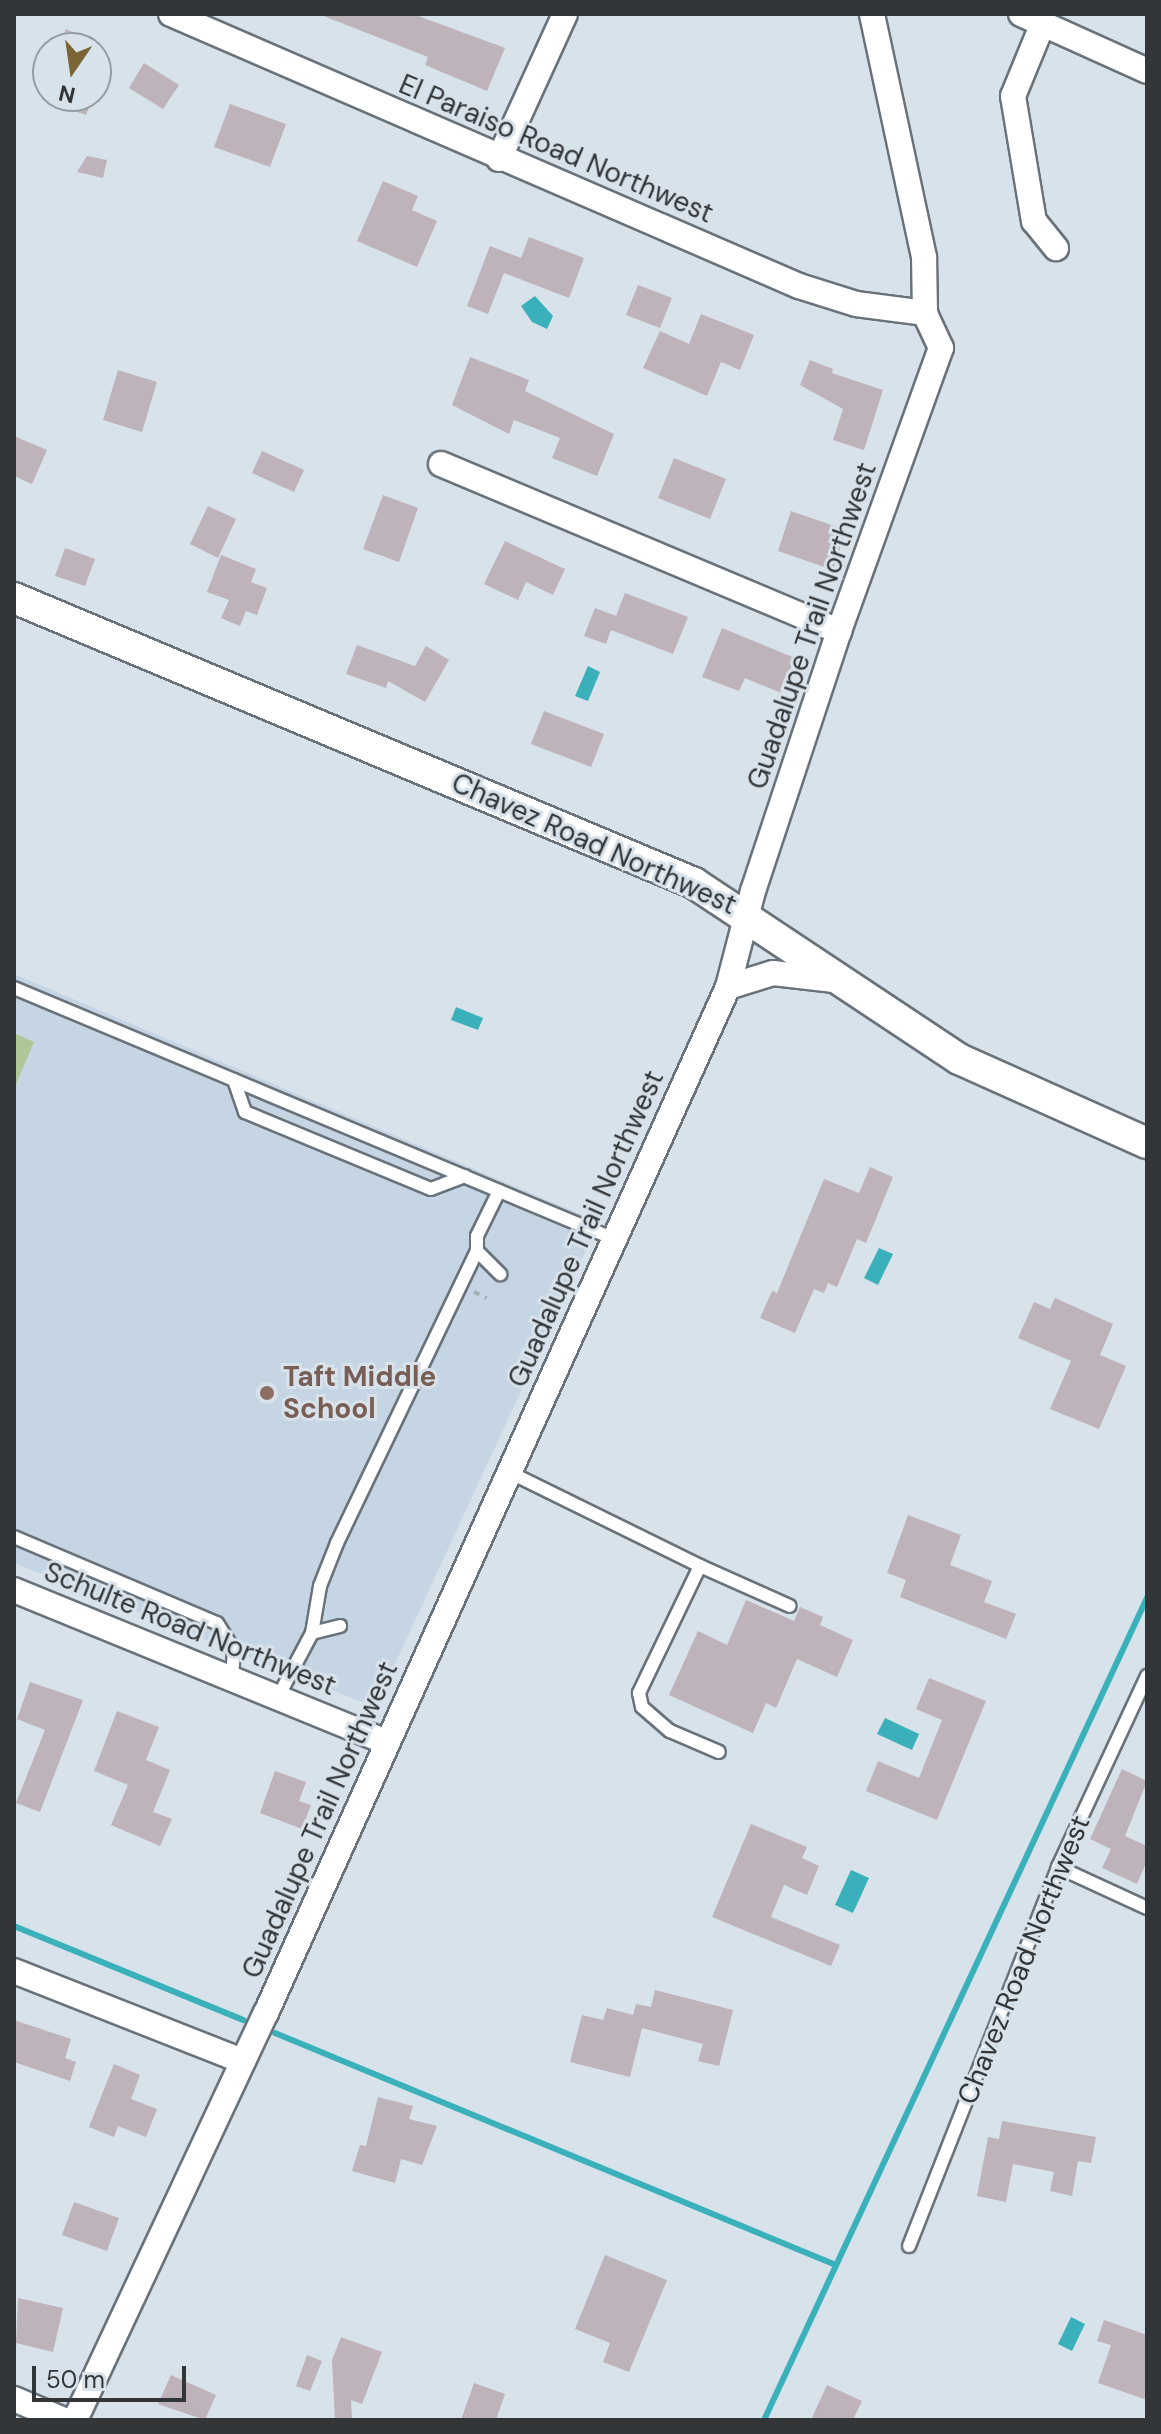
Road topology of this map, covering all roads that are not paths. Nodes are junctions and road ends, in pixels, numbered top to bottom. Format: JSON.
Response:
{"nodes":[{"id":1,"x":171,"y":14,"type":"edge"},
{"id":2,"x":565,"y":14,"type":"edge"},
{"id":3,"x":872,"y":14,"type":"edge"},
{"id":4,"x":1032,"y":19,"type":"edge"},
{"id":5,"x":1147,"y":71,"type":"edge"},
{"id":6,"x":499,"y":159,"type":"junction"},
{"id":7,"x":1056,"y":248,"type":"dead end"},
{"id":8,"x":925,"y":313,"type":"junction"},
{"id":9,"x":441,"y":464,"type":"dead end"},
{"id":10,"x":14,"y":598,"type":"edge"},
{"id":11,"x":839,"y":631,"type":"junction"},
{"id":12,"x":749,"y":915,"type":"junction"},
{"id":13,"x":841,"y":981,"type":"junction"},
{"id":14,"x":728,"y":987,"type":"junction"},
{"id":15,"x":14,"y":988,"type":"edge"},
{"id":16,"x":234,"y":1080,"type":"junction"},
{"id":17,"x":1147,"y":1143,"type":"edge"},
{"id":18,"x":465,"y":1176,"type":"junction"},
{"id":19,"x":499,"y":1191,"type":"junction"},
{"id":20,"x":614,"y":1239,"type":"junction"},
{"id":21,"x":477,"y":1251,"type":"junction"},
{"id":22,"x":500,"y":1274,"type":"dead end"},
{"id":23,"x":509,"y":1472,"type":"junction"},
{"id":24,"x":14,"y":1537,"type":"edge"},
{"id":25,"x":700,"y":1566,"type":"junction"},
{"id":26,"x":14,"y":1590,"type":"edge"},
{"id":27,"x":790,"y":1606,"type":"dead end"},
{"id":28,"x":340,"y":1626,"type":"dead end"},
{"id":29,"x":312,"y":1633,"type":"junction"},
{"id":30,"x":1147,"y":1676,"type":"edge"},
{"id":31,"x":232,"y":1677,"type":"junction"},
{"id":32,"x":278,"y":1697,"type":"junction"},
{"id":33,"x":387,"y":1742,"type":"junction"},
{"id":34,"x":719,"y":1752,"type":"dead end"},
{"id":35,"x":1058,"y":1867,"type":"junction"},
{"id":36,"x":1147,"y":1908,"type":"edge"},
{"id":37,"x":14,"y":1971,"type":"edge"},
{"id":38,"x":243,"y":2061,"type":"junction"},
{"id":39,"x":909,"y":2246,"type":"dead end"},
{"id":40,"x":14,"y":2399,"type":"edge"},
{"id":41,"x":64,"y":2420,"type":"edge"},
{"id":42,"x":75,"y":2420,"type":"edge"}],
"edges":[{"from":1,"to":6,"type":"street","name":"El Paraiso Road Northwest"},
{"from":2,"to":6,"type":"street"},
{"from":3,"to":8,"type":"street","name":"Guadalupe Trail Northwest"},
{"from":4,"to":5,"type":"street"},
{"from":4,"to":7,"type":"street"},
{"from":6,"to":8,"type":"street","name":"El Paraiso Road Northwest"},
{"from":8,"to":11,"type":"street","name":"Guadalupe Trail Northwest"},
{"from":9,"to":11,"type":"street"},
{"from":10,"to":12,"type":"street","name":"Chavez Road Northwest"},
{"from":11,"to":12,"type":"street","name":"Guadalupe Trail Northwest"},
{"from":12,"to":13,"type":"street","name":"Chavez Road Northwest"},
{"from":12,"to":14,"type":"street","name":"Guadalupe Trail Northwest"},
{"from":13,"to":14,"type":"street"},
{"from":13,"to":17,"type":"street","name":"Chavez Road Northwest"},
{"from":14,"to":20,"type":"street","name":"Guadalupe Trail Northwest"},
{"from":15,"to":16,"type":"lane"},
{"from":16,"to":18,"type":"lane"},
{"from":16,"to":18,"type":"lane"},
{"from":18,"to":19,"type":"lane"},
{"from":19,"to":20,"type":"lane"},
{"from":19,"to":21,"type":"lane"},
{"from":20,"to":23,"type":"street","name":"Guadalupe Trail Northwest"},
{"from":21,"to":22,"type":"lane"},
{"from":21,"to":29,"type":"lane"},
{"from":23,"to":25,"type":"lane"},
{"from":23,"to":33,"type":"street","name":"Guadalupe Trail Northwest"},
{"from":24,"to":31,"type":"lane"},
{"from":25,"to":27,"type":"lane"},
{"from":25,"to":34,"type":"lane"},
{"from":26,"to":31,"type":"street","name":"Schulte Road Northwest"},
{"from":28,"to":29,"type":"lane"},
{"from":29,"to":32,"type":"lane"},
{"from":30,"to":35,"type":"lane","name":"Chavez Road Northwest"},
{"from":31,"to":32,"type":"street","name":"Schulte Road Northwest"},
{"from":32,"to":33,"type":"street","name":"Schulte Road Northwest"},
{"from":33,"to":38,"type":"street","name":"Guadalupe Trail Northwest"},
{"from":35,"to":36,"type":"lane"},
{"from":35,"to":39,"type":"lane","name":"Chavez Road Northwest"},
{"from":37,"to":38,"type":"street"},
{"from":38,"to":42,"type":"street","name":"Guadalupe Trail Northwest"},
{"from":40,"to":41,"type":"street"}]}
